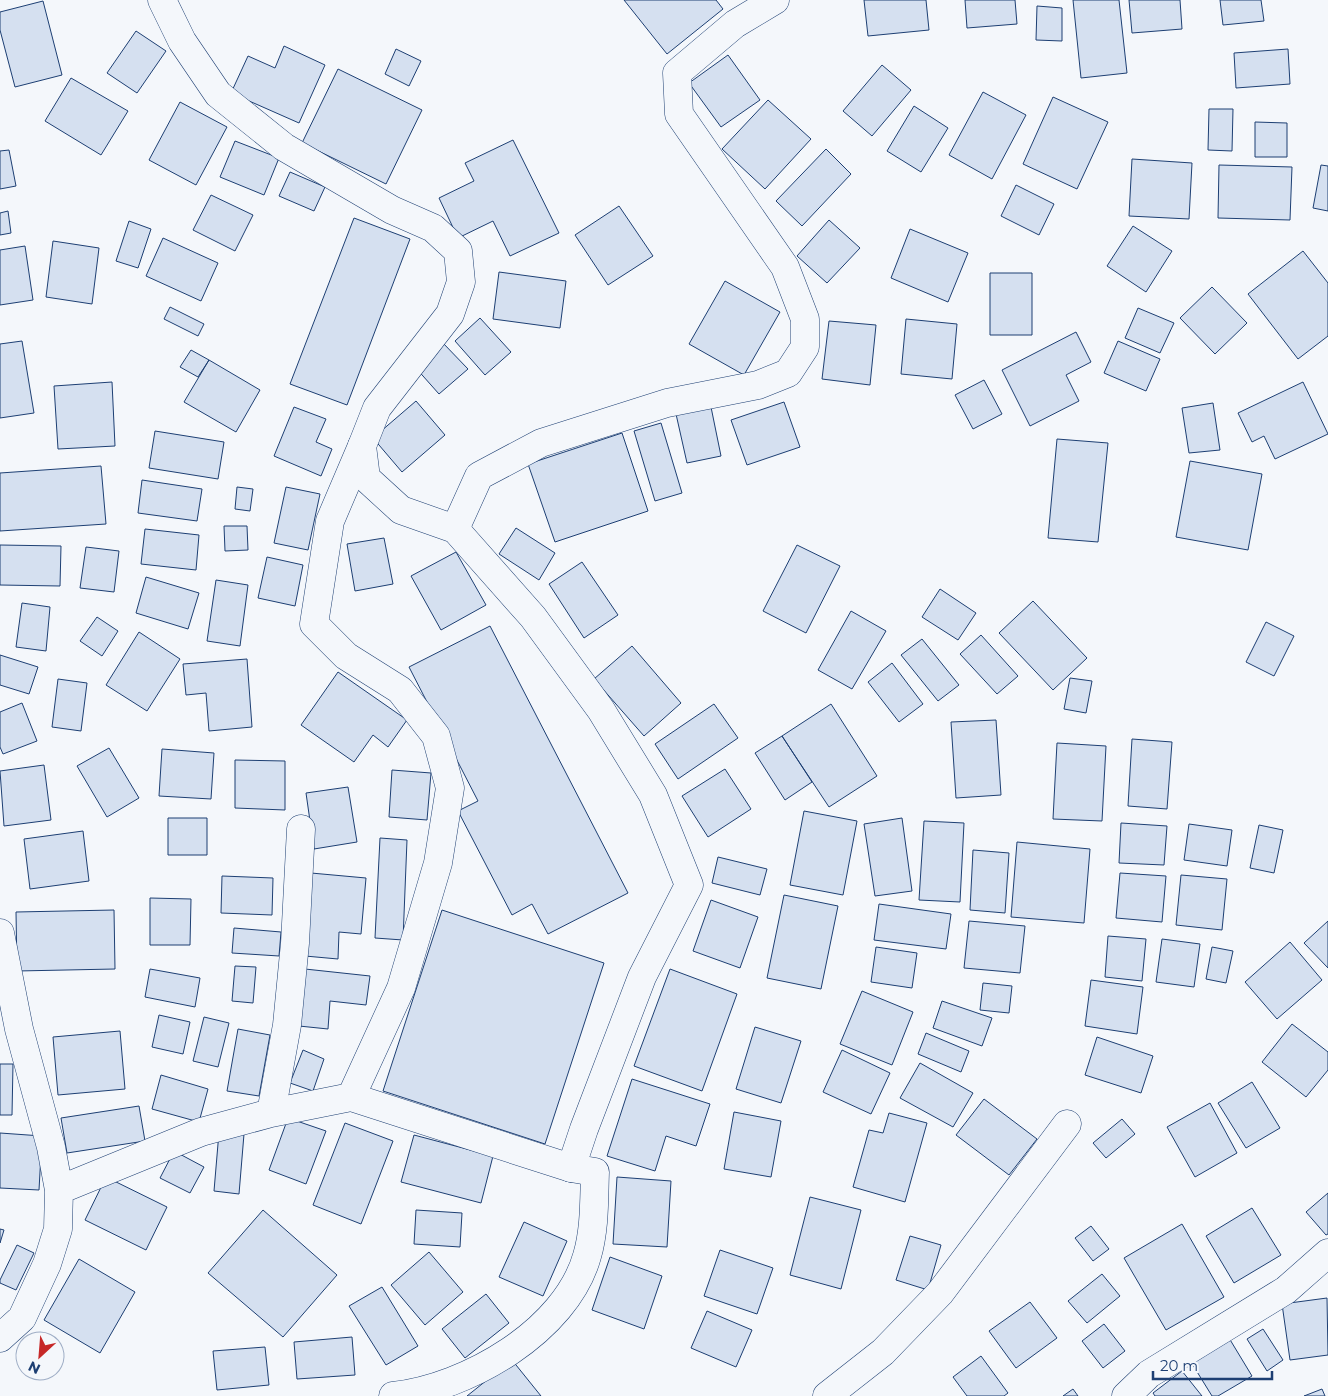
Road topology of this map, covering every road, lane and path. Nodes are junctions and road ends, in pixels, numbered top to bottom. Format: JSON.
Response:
{"nodes":[{"id":1,"x":162,"y":0,"type":"edge"},
{"id":2,"x":776,"y":0,"type":"edge"},
{"id":3,"x":362,"y":446,"type":"junction"},
{"id":4,"x":455,"y":530,"type":"junction"},
{"id":5,"x":300,"y":829,"type":"dead end"},
{"id":6,"x":0,"y":933,"type":"edge"},
{"id":7,"x":351,"y":1097,"type":"junction"},
{"id":8,"x":272,"y":1113,"type":"junction"},
{"id":9,"x":1067,"y":1124,"type":"dead end"},
{"id":10,"x":571,"y":1168,"type":"junction"},
{"id":11,"x":59,"y":1190,"type":"junction"},
{"id":12,"x":1328,"y":1253,"type":"edge"},
{"id":13,"x":0,"y":1338,"type":"edge"},
{"id":14,"x":393,"y":1396,"type":"edge"},
{"id":15,"x":827,"y":1396,"type":"edge"},
{"id":16,"x":1126,"y":1396,"type":"edge"}],
"edges":[{"from":1,"to":3,"type":"street"},
{"from":2,"to":4,"type":"street"},
{"from":3,"to":4,"type":"street"},
{"from":3,"to":7,"type":"street"},
{"from":4,"to":10,"type":"street"},
{"from":5,"to":8,"type":"street"},
{"from":6,"to":11,"type":"street"},
{"from":7,"to":8,"type":"street"},
{"from":7,"to":10,"type":"street"},
{"from":8,"to":11,"type":"street"},
{"from":9,"to":15,"type":"street"},
{"from":10,"to":14,"type":"street"},
{"from":11,"to":13,"type":"street"},
{"from":12,"to":16,"type":"street"}]}
